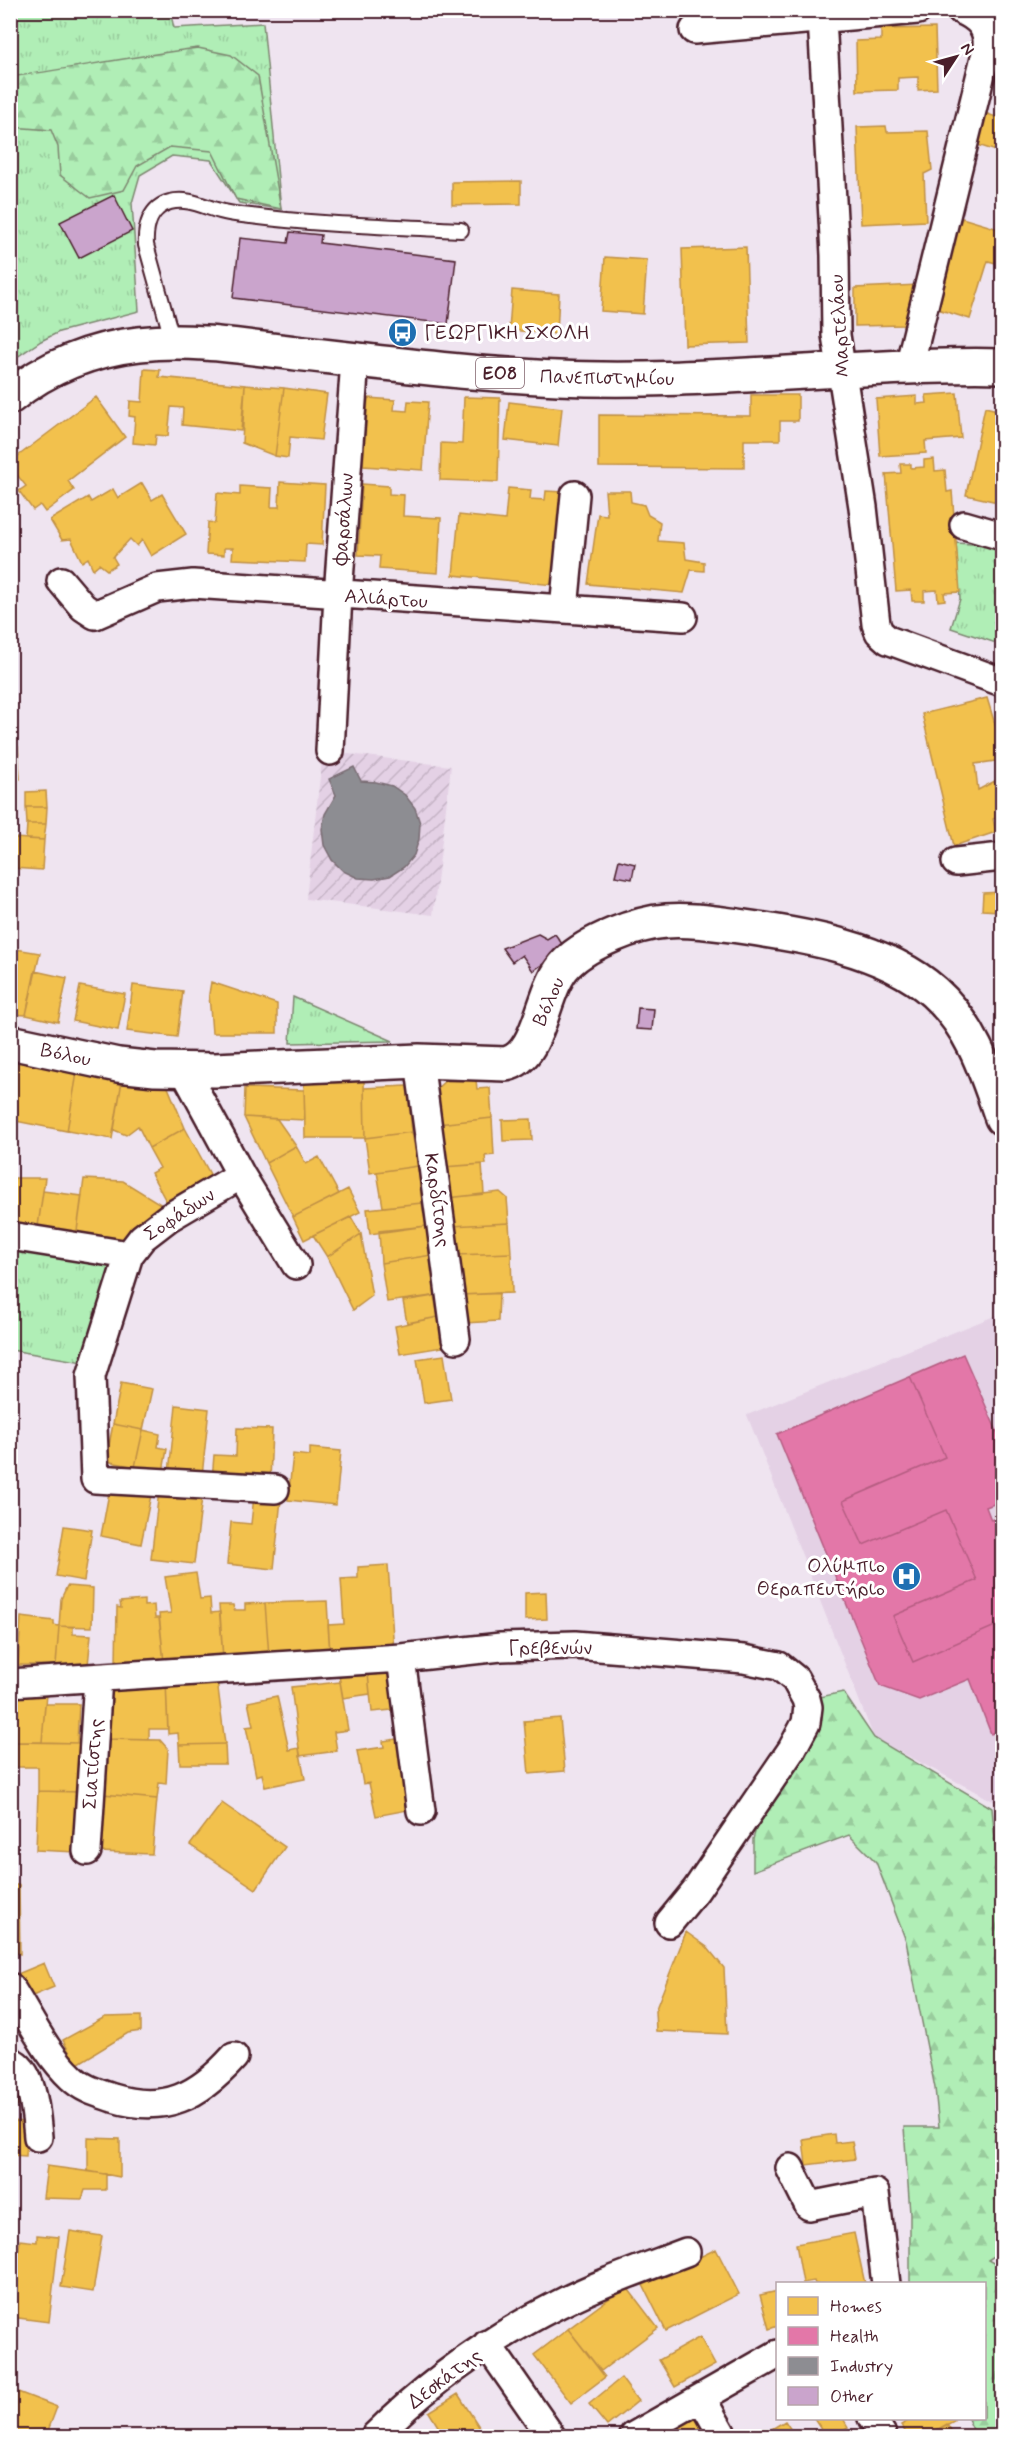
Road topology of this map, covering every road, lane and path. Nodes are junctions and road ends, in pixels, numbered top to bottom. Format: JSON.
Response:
{"nodes":[{"id":1,"x":918,"y":10,"type":"edge"},
{"id":2,"x":970,"y":16,"type":"edge"},
{"id":3,"x":740,"y":17,"type":"edge"},
{"id":4,"x":822,"y":18,"type":"junction"},
{"id":5,"x":694,"y":30,"type":"dead end"},
{"id":6,"x":461,"y":230,"type":"dead end"},
{"id":7,"x":173,"y":342,"type":"junction"},
{"id":8,"x":355,"y":360,"type":"junction"},
{"id":9,"x":1002,"y":366,"type":"edge"},
{"id":10,"x":909,"y":367,"type":"junction"},
{"id":11,"x":841,"y":370,"type":"junction"},
{"id":12,"x":10,"y":397,"type":"edge"},
{"id":13,"x":575,"y":495,"type":"dead end"},
{"id":14,"x":964,"y":525,"type":"dead end"},
{"id":15,"x":1002,"y":536,"type":"edge"},
{"id":16,"x":61,"y":581,"type":"dead end"},
{"id":17,"x":338,"y":595,"type":"junction"},
{"id":18,"x":564,"y":609,"type":"junction"},
{"id":19,"x":683,"y":617,"type":"dead end"},
{"id":20,"x":1002,"y":682,"type":"edge"},
{"id":21,"x":330,"y":751,"type":"dead end"},
{"id":22,"x":1002,"y":857,"type":"edge"},
{"id":23,"x":956,"y":862,"type":"dead end"},
{"id":24,"x":10,"y":1042,"type":"edge"},
{"id":25,"x":419,"y":1061,"type":"junction"},
{"id":26,"x":184,"y":1070,"type":"junction"},
{"id":27,"x":1002,"y":1118,"type":"edge"},
{"id":28,"x":241,"y":1175,"type":"junction"},
{"id":29,"x":10,"y":1236,"type":"edge"},
{"id":30,"x":129,"y":1255,"type":"junction"},
{"id":31,"x":297,"y":1265,"type":"dead end"},
{"id":32,"x":456,"y":1339,"type":"dead end"},
{"id":33,"x":275,"y":1489,"type":"dead end"},
{"id":34,"x":401,"y":1658,"type":"junction"},
{"id":35,"x":98,"y":1677,"type":"junction"},
{"id":36,"x":10,"y":1683,"type":"edge"},
{"id":37,"x":421,"y":1811,"type":"dead end"},
{"id":38,"x":87,"y":1851,"type":"dead end"},
{"id":39,"x":669,"y":1923,"type":"dead end"},
{"id":40,"x":10,"y":1987,"type":"edge"},
{"id":41,"x":234,"y":2057,"type":"dead end"},
{"id":42,"x":10,"y":2061,"type":"edge"},
{"id":43,"x":38,"y":2137,"type":"dead end"},
{"id":44,"x":790,"y":2168,"type":"dead end"},
{"id":45,"x":686,"y":2252,"type":"dead end"},
{"id":46,"x":886,"y":2282,"type":"edge"},
{"id":47,"x":487,"y":2344,"type":"junction"},
{"id":48,"x":776,"y":2355,"type":"edge"},
{"id":49,"x":702,"y":2398,"type":"junction"},
{"id":50,"x":873,"y":2420,"type":"edge"},
{"id":51,"x":375,"y":2436,"type":"edge"},
{"id":52,"x":551,"y":2436,"type":"edge"},
{"id":53,"x":634,"y":2436,"type":"edge"},
{"id":54,"x":723,"y":2436,"type":"edge"},
{"id":55,"x":883,"y":2436,"type":"edge"}],
"edges":[{"from":1,"to":4,"type":"street"},
{"from":2,"to":10,"type":"street"},
{"from":3,"to":4,"type":"street"},
{"from":3,"to":5,"type":"street"},
{"from":4,"to":11,"type":"street","name":"Μαρτελάου"},
{"from":6,"to":7,"type":"lane"},
{"from":7,"to":8,"type":"street","name":"Πανεπιστημίου","number":"ΕΟ8"},
{"from":7,"to":12,"type":"street","name":"Πανεπιστημίου","number":"ΕΟ8"},
{"from":8,"to":11,"type":"street","name":"Πανεπιστημίου","number":"ΕΟ8"},
{"from":8,"to":17,"type":"street","name":"Φαρσάλων"},
{"from":9,"to":10,"type":"street","name":"Πανεπιστημίου","number":"ΕΟ8"},
{"from":10,"to":11,"type":"street","name":"Πανεπιστημίου","number":"ΕΟ8"},
{"from":11,"to":20,"type":"street","name":"Μαρτελάου"},
{"from":13,"to":18,"type":"street"},
{"from":14,"to":15,"type":"street"},
{"from":16,"to":17,"type":"street","name":"Αλιάρτου"},
{"from":17,"to":18,"type":"street","name":"Αλιάρτου"},
{"from":17,"to":21,"type":"street","name":"Φαρσάλων"},
{"from":18,"to":19,"type":"street","name":"Αλιάρτου"},
{"from":22,"to":23,"type":"street"},
{"from":24,"to":26,"type":"street","name":"Βόλου"},
{"from":25,"to":26,"type":"street","name":"Βόλου"},
{"from":25,"to":27,"type":"street","name":"Βόλου"},
{"from":25,"to":32,"type":"street","name":"Καρδίτσης"},
{"from":26,"to":28,"type":"street"},
{"from":28,"to":30,"type":"street","name":"Σοφάδων"},
{"from":28,"to":31,"type":"street"},
{"from":29,"to":30,"type":"street"},
{"from":30,"to":33,"type":"street","name":"Σοφάδων"},
{"from":34,"to":35,"type":"street","name":"Γρεβενών"},
{"from":34,"to":37,"type":"street"},
{"from":34,"to":39,"type":"street","name":"Γρεβενών"},
{"from":35,"to":36,"type":"street","name":"Γρεβενών"},
{"from":35,"to":38,"type":"street","name":"Σιατίστης"},
{"from":40,"to":41,"type":"street"},
{"from":42,"to":43,"type":"street"},
{"from":44,"to":46,"type":"street"},
{"from":45,"to":47,"type":"street","name":"Δεσκάτης"},
{"from":47,"to":51,"type":"street","name":"Δεσκάτης"},
{"from":47,"to":52,"type":"street"},
{"from":48,"to":49,"type":"street"},
{"from":49,"to":53,"type":"street"},
{"from":49,"to":54,"type":"street"},
{"from":50,"to":55,"type":"street"}]}
